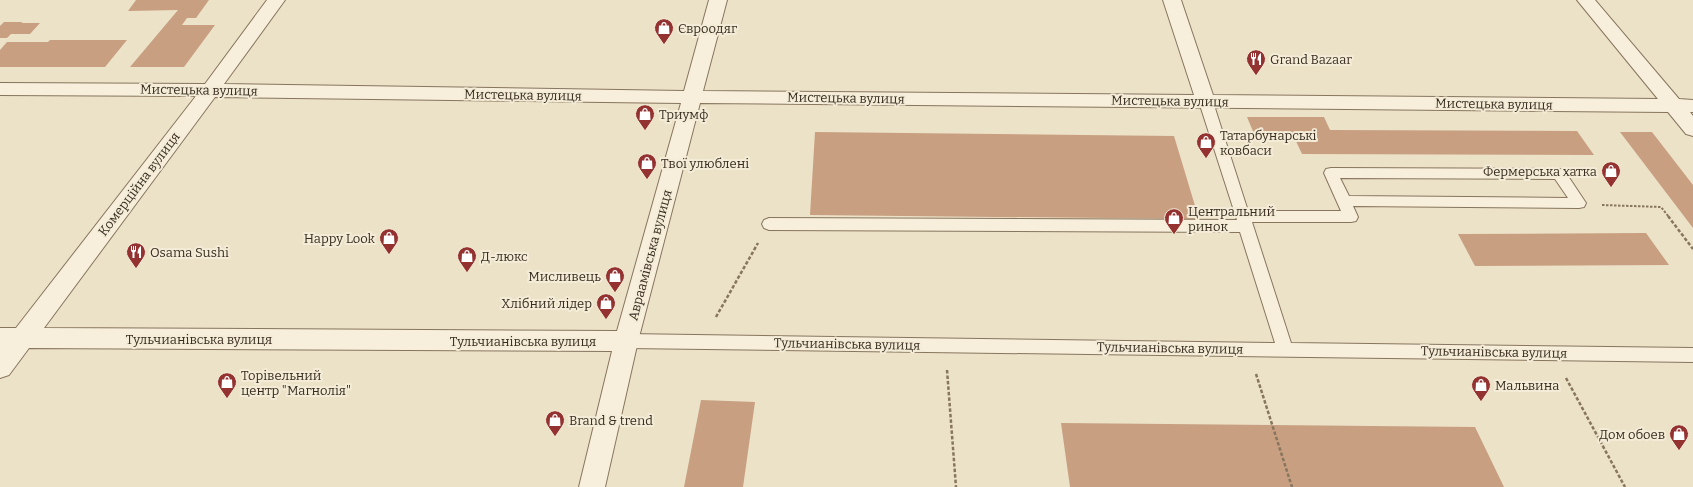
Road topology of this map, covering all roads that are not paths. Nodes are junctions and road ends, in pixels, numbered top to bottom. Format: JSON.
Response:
{"nodes":[{"id":1,"x":276,"y":0,"type":"edge"},
{"id":2,"x":718,"y":0,"type":"edge"},
{"id":3,"x":1172,"y":0,"type":"edge"},
{"id":4,"x":1586,"y":0,"type":"edge"},
{"id":5,"x":0,"y":89,"type":"edge"},
{"id":6,"x":210,"y":90,"type":"junction"},
{"id":7,"x":692,"y":97,"type":"junction"},
{"id":8,"x":1206,"y":102,"type":"junction"},
{"id":9,"x":1674,"y":106,"type":"junction"},
{"id":10,"x":1693,"y":106,"type":"edge"},
{"id":11,"x":1693,"y":129,"type":"edge"},
{"id":12,"x":1344,"y":201,"type":"junction"},
{"id":13,"x":1244,"y":221,"type":"junction"},
{"id":14,"x":769,"y":224,"type":"road end"},
{"id":15,"x":11,"y":338,"type":"edge"},
{"id":16,"x":626,"y":341,"type":"junction"},
{"id":17,"x":1285,"y":349,"type":"junction"},
{"id":18,"x":1693,"y":355,"type":"edge"},
{"id":19,"x":0,"y":368,"type":"edge"},
{"id":20,"x":592,"y":487,"type":"edge"}],
"edges":[{"from":1,"to":6,"type":"street","name":"Комерційна вулиця"},
{"from":2,"to":7,"type":"street","name":"Авраамівська вулиця"},
{"from":3,"to":8,"type":"street"},
{"from":4,"to":9,"type":"street"},
{"from":5,"to":6,"type":"street","name":"Мистецька вулиця"},
{"from":6,"to":7,"type":"street","name":"Мистецька вулиця"},
{"from":6,"to":15,"type":"street","name":"Комерційна вулиця"},
{"from":7,"to":8,"type":"street","name":"Мистецька вулиця"},
{"from":7,"to":16,"type":"street","name":"Авраамівська вулиця"},
{"from":8,"to":9,"type":"street","name":"Мистецька вулиця"},
{"from":8,"to":13,"type":"lane"},
{"from":9,"to":10,"type":"street","name":"Мистецька вулиця"},
{"from":9,"to":11,"type":"street"},
{"from":12,"to":12,"type":"lane"},
{"from":12,"to":13,"type":"lane"},
{"from":13,"to":14,"type":"lane"},
{"from":13,"to":17,"type":"lane"},
{"from":15,"to":16,"type":"street","name":"Тульчианівська вулиця"},
{"from":15,"to":19,"type":"street","name":"Комерційна вулиця"},
{"from":16,"to":17,"type":"lane","name":"Тульчианівська вулиця"},
{"from":16,"to":20,"type":"street","name":"Авраамівська вулиця"},
{"from":17,"to":18,"type":"lane","name":"Тульчианівська вулиця"}]}
